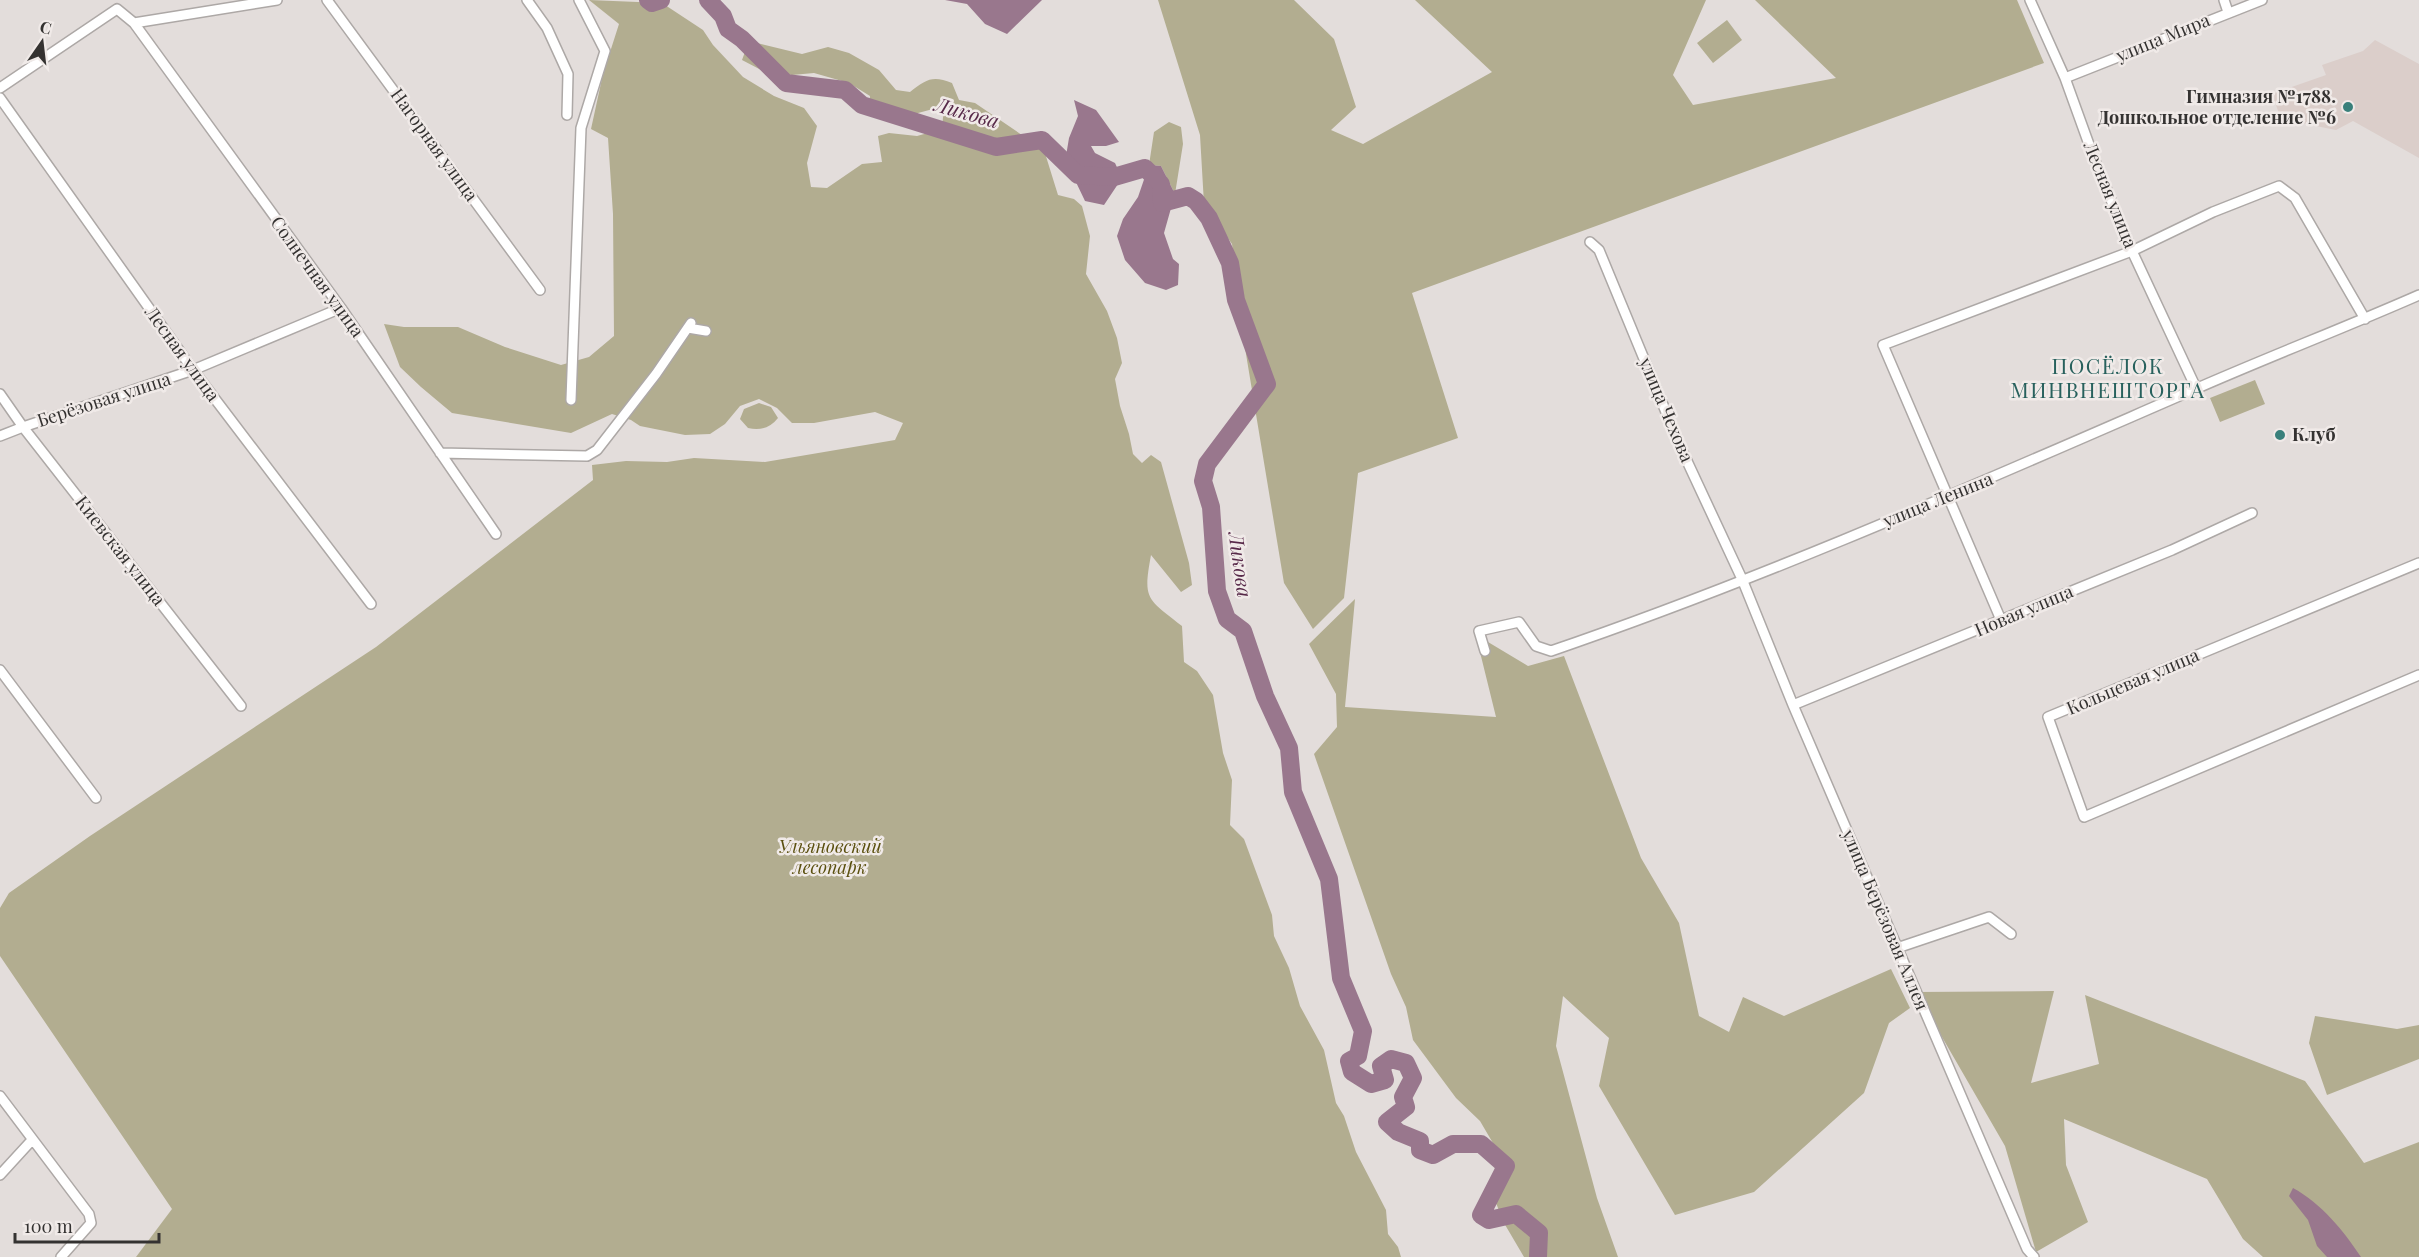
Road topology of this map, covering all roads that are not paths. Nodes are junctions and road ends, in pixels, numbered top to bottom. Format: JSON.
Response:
{"nodes":[{"id":1,"x":277,"y":0,"type":"edge"},
{"id":2,"x":327,"y":0,"type":"edge"},
{"id":3,"x":527,"y":0,"type":"edge"},
{"id":4,"x":579,"y":0,"type":"edge"},
{"id":5,"x":2030,"y":0,"type":"edge"},
{"id":6,"x":2224,"y":0,"type":"edge"},
{"id":7,"x":2262,"y":0,"type":"edge"},
{"id":8,"x":2228,"y":12,"type":"junction"},
{"id":9,"x":134,"y":23,"type":"junction"},
{"id":10,"x":2065,"y":78,"type":"junction"},
{"id":11,"x":0,"y":88,"type":"edge"},
{"id":12,"x":0,"y":98,"type":"edge"},
{"id":13,"x":567,"y":115,"type":"dead end"},
{"id":14,"x":1590,"y":242,"type":"dead end"},
{"id":15,"x":2132,"y":251,"type":"junction"},
{"id":16,"x":540,"y":290,"type":"dead end"},
{"id":17,"x":2419,"y":295,"type":"edge"},
{"id":18,"x":340,"y":308,"type":"junction"},
{"id":19,"x":2365,"y":319,"type":"junction"},
{"id":20,"x":706,"y":331,"type":"dead end"},
{"id":21,"x":193,"y":370,"type":"junction"},
{"id":22,"x":2196,"y":388,"type":"junction"},
{"id":23,"x":0,"y":394,"type":"edge"},
{"id":24,"x":570,"y":400,"type":"dead end"},
{"id":25,"x":23,"y":426,"type":"junction"},
{"id":26,"x":0,"y":436,"type":"edge"},
{"id":27,"x":440,"y":453,"type":"junction"},
{"id":28,"x":1949,"y":497,"type":"junction"},
{"id":29,"x":2253,"y":513,"type":"dead end"},
{"id":30,"x":496,"y":534,"type":"dead end"},
{"id":31,"x":2419,"y":563,"type":"edge"},
{"id":32,"x":1743,"y":579,"type":"junction"},
{"id":33,"x":372,"y":604,"type":"dead end"},
{"id":34,"x":2001,"y":620,"type":"junction"},
{"id":35,"x":1485,"y":651,"type":"dead end"},
{"id":36,"x":0,"y":670,"type":"edge"},
{"id":37,"x":2419,"y":675,"type":"edge"},
{"id":38,"x":1793,"y":705,"type":"junction"},
{"id":39,"x":241,"y":706,"type":"dead end"},
{"id":40,"x":96,"y":798,"type":"dead end"},
{"id":41,"x":2011,"y":934,"type":"dead end"},
{"id":42,"x":1897,"y":948,"type":"junction"},
{"id":43,"x":0,"y":1096,"type":"edge"},
{"id":44,"x":32,"y":1140,"type":"junction"},
{"id":45,"x":0,"y":1175,"type":"edge"},
{"id":46,"x":61,"y":1257,"type":"edge"},
{"id":47,"x":2034,"y":1257,"type":"edge"}],
"edges":[{"from":1,"to":9,"type":"street"},
{"from":2,"to":16,"type":"street","name":"Нагорная улица"},
{"from":3,"to":13,"type":"street"},
{"from":4,"to":24,"type":"street"},
{"from":5,"to":10,"type":"street","name":"Лесная улица"},
{"from":6,"to":8,"type":"street"},
{"from":7,"to":8,"type":"street","name":"улица Мира"},
{"from":8,"to":10,"type":"street","name":"улица Мира"},
{"from":9,"to":11,"type":"street"},
{"from":9,"to":18,"type":"street","name":"Солнечная улица"},
{"from":10,"to":15,"type":"street","name":"Лесная улица"},
{"from":12,"to":21,"type":"street","name":"Лесная улица"},
{"from":14,"to":32,"type":"street","name":"улица Чехова"},
{"from":15,"to":19,"type":"street"},
{"from":15,"to":22,"type":"street","name":"Лесная улица"},
{"from":15,"to":28,"type":"street"},
{"from":17,"to":19,"type":"street","name":"улица Ленина"},
{"from":18,"to":21,"type":"street","name":"Берёзовая улица"},
{"from":18,"to":27,"type":"street","name":"Солнечная улица"},
{"from":19,"to":22,"type":"street","name":"улица Ленина"},
{"from":20,"to":27,"type":"street"},
{"from":21,"to":25,"type":"street","name":"Берёзовая улица"},
{"from":21,"to":33,"type":"street","name":"Лесная улица"},
{"from":22,"to":28,"type":"street","name":"улица Ленина"},
{"from":23,"to":25,"type":"street","name":"Киевская улица"},
{"from":25,"to":26,"type":"street","name":"Берёзовая улица"},
{"from":25,"to":39,"type":"street","name":"Киевская улица"},
{"from":27,"to":30,"type":"street","name":"Солнечная улица"},
{"from":28,"to":32,"type":"street","name":"улица Ленина"},
{"from":28,"to":34,"type":"street"},
{"from":29,"to":34,"type":"street","name":"Новая улица"},
{"from":31,"to":37,"type":"street","name":"Кольцевая улица"},
{"from":32,"to":35,"type":"street","name":"улица Ленина"},
{"from":32,"to":38,"type":"street","name":"улица Берёзовая Аллея"},
{"from":34,"to":38,"type":"street","name":"Новая улица"},
{"from":36,"to":40,"type":"street"},
{"from":38,"to":42,"type":"street","name":"улица Берёзовая Аллея"},
{"from":41,"to":42,"type":"street"},
{"from":42,"to":47,"type":"street","name":"улица Берёзовая Аллея"},
{"from":43,"to":44,"type":"street"},
{"from":44,"to":45,"type":"street"},
{"from":44,"to":46,"type":"street"}]}
